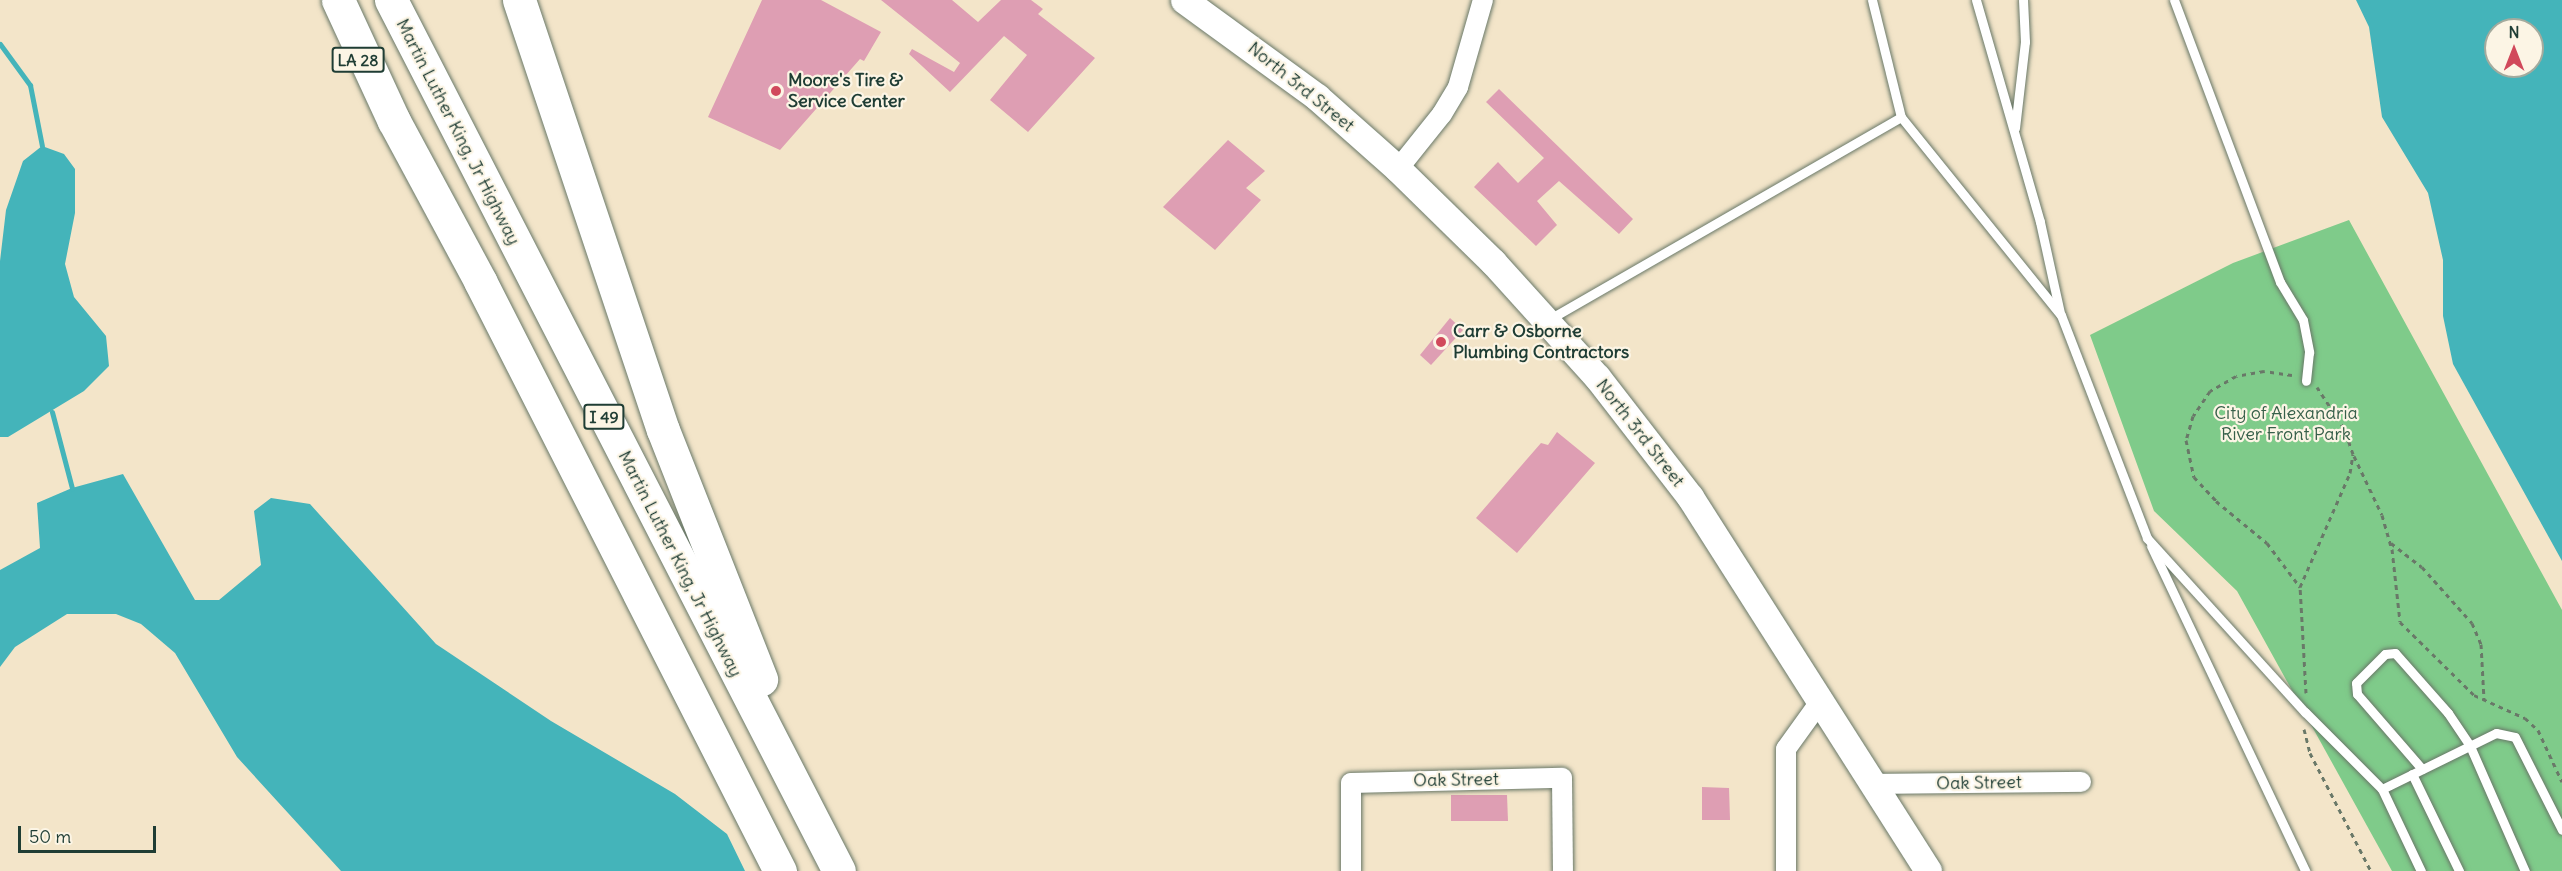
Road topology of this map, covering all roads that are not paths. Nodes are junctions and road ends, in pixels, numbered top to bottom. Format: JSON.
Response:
{"nodes":[{"id":1,"x":321,"y":0,"type":"edge"},
{"id":2,"x":338,"y":0,"type":"edge"},
{"id":3,"x":390,"y":0,"type":"edge"},
{"id":4,"x":519,"y":0,"type":"edge"},
{"id":5,"x":1483,"y":0,"type":"edge"},
{"id":6,"x":1872,"y":0,"type":"edge"},
{"id":7,"x":1976,"y":0,"type":"edge"},
{"id":8,"x":2023,"y":0,"type":"edge"},
{"id":9,"x":2174,"y":0,"type":"edge"},
{"id":10,"x":1187,"y":1,"type":"edge"},
{"id":11,"x":1901,"y":117,"type":"junction"},
{"id":12,"x":394,"y":121,"type":"junction"},
{"id":13,"x":2014,"y":134,"type":"junction"},
{"id":14,"x":1398,"y":169,"type":"junction"},
{"id":15,"x":2061,"y":315,"type":"junction"},
{"id":16,"x":1546,"y":321,"type":"junction"},
{"id":17,"x":2306,"y":381,"type":"road end"},
{"id":18,"x":2147,"y":538,"type":"junction"},
{"id":19,"x":1822,"y":699,"type":"junction"},
{"id":20,"x":2470,"y":746,"type":"junction"},
{"id":21,"x":2422,"y":769,"type":"junction"},
{"id":22,"x":2412,"y":774,"type":"junction"},
{"id":23,"x":2082,"y":782,"type":"dead end"},
{"id":24,"x":1876,"y":784,"type":"junction"},
{"id":25,"x":2382,"y":789,"type":"junction"},
{"id":26,"x":2562,"y":830,"type":"edge"},
{"id":27,"x":819,"y":832,"type":"junction"},
{"id":28,"x":780,"y":871,"type":"edge"},
{"id":29,"x":839,"y":871,"type":"edge"},
{"id":30,"x":1351,"y":871,"type":"edge"},
{"id":31,"x":1563,"y":871,"type":"edge"},
{"id":32,"x":1786,"y":871,"type":"edge"},
{"id":33,"x":1928,"y":871,"type":"edge"},
{"id":34,"x":2305,"y":871,"type":"edge"},
{"id":35,"x":2421,"y":871,"type":"edge"},
{"id":36,"x":2459,"y":871,"type":"edge"},
{"id":37,"x":2525,"y":871,"type":"edge"}],
"edges":[{"from":1,"to":12,"type":"highway","number":"LA 28"},
{"from":2,"to":12,"type":"highway","number":"I 49"},
{"from":3,"to":27,"type":"highway","name":"Martin Luther King, Jr Highway","number":"I 49"},
{"from":4,"to":27,"type":"highway"},
{"from":5,"to":14,"type":"street"},
{"from":6,"to":11,"type":"lane"},
{"from":7,"to":13,"type":"lane"},
{"from":8,"to":13,"type":"lane"},
{"from":9,"to":17,"type":"lane"},
{"from":10,"to":14,"type":"main road","name":"North 3rd Street"},
{"from":11,"to":15,"type":"lane"},
{"from":11,"to":16,"type":"lane"},
{"from":12,"to":28,"type":"highway","number":"I 49"},
{"from":13,"to":15,"type":"lane"},
{"from":14,"to":16,"type":"main road","name":"North 3rd Street"},
{"from":15,"to":18,"type":"lane"},
{"from":16,"to":19,"type":"main road","name":"North 3rd Street"},
{"from":18,"to":25,"type":"lane"},
{"from":18,"to":34,"type":"lane"},
{"from":19,"to":24,"type":"main road","name":"North 3rd Street"},
{"from":19,"to":32,"type":"street"},
{"from":20,"to":21,"type":"lane"},
{"from":20,"to":21,"type":"lane"},
{"from":20,"to":26,"type":"lane"},
{"from":20,"to":37,"type":"lane"},
{"from":21,"to":22,"type":"lane"},
{"from":22,"to":25,"type":"lane"},
{"from":22,"to":36,"type":"lane"},
{"from":23,"to":24,"type":"street","name":"Oak Street"},
{"from":24,"to":33,"type":"main road","name":"North 3rd Street"},
{"from":25,"to":35,"type":"lane"},
{"from":27,"to":29,"type":"highway","name":"Martin Luther King, Jr Highway","number":"I 49"},
{"from":30,"to":31,"type":"street","name":"Oak Street"}]}
